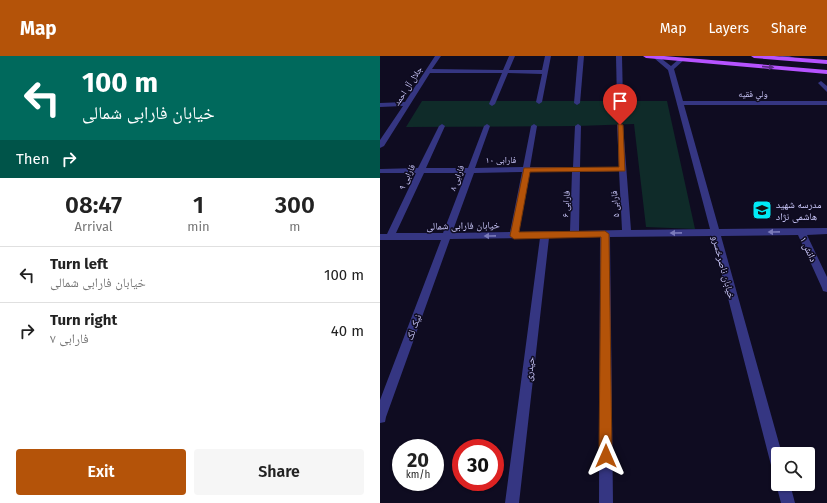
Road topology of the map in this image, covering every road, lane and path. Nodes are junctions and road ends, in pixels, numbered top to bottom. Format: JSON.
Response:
{"nodes":[{"id":1,"x":438,"y":56,"type":"edge"},
{"id":2,"x":512,"y":56,"type":"edge"},
{"id":3,"x":548,"y":56,"type":"edge"},
{"id":4,"x":581,"y":56,"type":"edge"},
{"id":5,"x":619,"y":56,"type":"edge"},
{"id":6,"x":646,"y":56,"type":"edge"},
{"id":7,"x":690,"y":56,"type":"edge"},
{"id":8,"x":782,"y":56,"type":"edge"},
{"id":9,"x":656,"y":57,"type":"junction"},
{"id":10,"x":757,"y":58,"type":"edge"},
{"id":11,"x":682,"y":59,"type":"junction"},
{"id":12,"x":795,"y":59,"type":"junction"},
{"id":13,"x":718,"y":62,"type":"junction"},
{"id":14,"x":827,"y":62,"type":"edge"},
{"id":15,"x":827,"y":67,"type":"edge"},
{"id":16,"x":671,"y":69,"type":"junction"},
{"id":17,"x":428,"y":71,"type":"junction"},
{"id":18,"x":506,"y":72,"type":"junction"},
{"id":19,"x":544,"y":72,"type":"junction"},
{"id":20,"x":827,"y":72,"type":"edge"},
{"id":21,"x":821,"y":83,"type":"dead end"},
{"id":22,"x":827,"y":90,"type":"edge"},
{"id":23,"x":539,"y":102,"type":"dead end"},
{"id":24,"x":620,"y":102,"type":"dead end"},
{"id":25,"x":577,"y":103,"type":"dead end"},
{"id":26,"x":680,"y":103,"type":"junction"},
{"id":27,"x":827,"y":103,"type":"edge"},
{"id":28,"x":406,"y":104,"type":"junction"},
{"id":29,"x":492,"y":104,"type":"dead end"},
{"id":30,"x":380,"y":105,"type":"edge"},
{"id":31,"x":620,"y":125,"type":"dead end"},
{"id":32,"x":442,"y":126,"type":"dead end"},
{"id":33,"x":487,"y":126,"type":"dead end"},
{"id":34,"x":534,"y":126,"type":"dead end"},
{"id":35,"x":578,"y":126,"type":"dead end"},
{"id":36,"x":380,"y":146,"type":"edge"},
{"id":37,"x":623,"y":169,"type":"junction"},
{"id":38,"x":380,"y":170,"type":"edge"},
{"id":39,"x":421,"y":170,"type":"junction"},
{"id":40,"x":471,"y":170,"type":"junction"},
{"id":41,"x":526,"y":170,"type":"junction"},
{"id":42,"x":577,"y":170,"type":"junction"},
{"id":43,"x":827,"y":231,"type":"edge"},
{"id":44,"x":801,"y":232,"type":"junction"},
{"id":45,"x":715,"y":233,"type":"junction"},
{"id":46,"x":574,"y":234,"type":"dead end"},
{"id":47,"x":605,"y":234,"type":"junction"},
{"id":48,"x":627,"y":234,"type":"junction"},
{"id":49,"x":545,"y":235,"type":"junction"},
{"id":50,"x":447,"y":236,"type":"junction"},
{"id":51,"x":514,"y":236,"type":"junction"},
{"id":52,"x":380,"y":237,"type":"edge"},
{"id":53,"x":390,"y":237,"type":"junction"},
{"id":54,"x":827,"y":288,"type":"edge"},
{"id":55,"x":380,"y":417,"type":"edge"},
{"id":56,"x":773,"y":447,"type":"edge"},
{"id":57,"x":785,"y":491,"type":"edge"},
{"id":58,"x":512,"y":503,"type":"edge"},
{"id":59,"x":606,"y":503,"type":"edge"},
{"id":60,"x":788,"y":503,"type":"edge"}],
"edges":[{"from":1,"to":17,"type":"street","name":"جلال آل احمد"},
{"from":2,"to":18,"type":"street"},
{"from":3,"to":19,"type":"street"},
{"from":4,"to":25,"type":"street"},
{"from":5,"to":24,"type":"street"},
{"from":6,"to":9,"type":"main road"},
{"from":7,"to":10,"type":"main road"},
{"from":8,"to":12,"type":"street"},
{"from":9,"to":11,"type":"main road"},
{"from":9,"to":16,"type":"street"},
{"from":10,"to":12,"type":"main road"},
{"from":10,"to":13,"type":"main road"},
{"from":10,"to":15,"type":"main road"},
{"from":11,"to":13,"type":"main road"},
{"from":11,"to":16,"type":"street"},
{"from":12,"to":14,"type":"main road"},
{"from":13,"to":20,"type":"main road","one_way":true},
{"from":16,"to":26,"type":"street","name":"خیابان ناصرخسرو"},
{"from":17,"to":18,"type":"street"},
{"from":17,"to":28,"type":"street","name":"جلال آل احمد"},
{"from":18,"to":19,"type":"street"},
{"from":18,"to":29,"type":"street"},
{"from":19,"to":23,"type":"street"},
{"from":21,"to":22,"type":"street"},
{"from":26,"to":27,"type":"street","name":"ولي فقيه"},
{"from":26,"to":45,"type":"street","name":"خیابان ناصرخسرو"},
{"from":28,"to":30,"type":"street"},
{"from":28,"to":36,"type":"street","name":"جلال آل احمد"},
{"from":31,"to":37,"type":"street","name":"فارابی ۵"},
{"from":32,"to":39,"type":"street","name":"فارابی ۹"},
{"from":33,"to":40,"type":"street","name":"فارابی ۸"},
{"from":34,"to":41,"type":"street"},
{"from":35,"to":42,"type":"street","name":"فارابی ۶"},
{"from":37,"to":42,"type":"street","name":"فارابی ۱۰"},
{"from":37,"to":48,"type":"street","name":"فارابی ۵"},
{"from":38,"to":39,"type":"street","name":"فارابی ۱۰"},
{"from":39,"to":40,"type":"street","name":"فارابی ۱۰"},
{"from":39,"to":53,"type":"street","name":"فارابی ۹"},
{"from":40,"to":41,"type":"street","name":"فارابی ۱۰"},
{"from":40,"to":50,"type":"street","name":"فارابی ۸"},
{"from":41,"to":42,"type":"street","name":"فارابی ۱۰"},
{"from":41,"to":51,"type":"street"},
{"from":42,"to":46,"type":"street","name":"فارابی ۶"},
{"from":43,"to":44,"type":"street","name":"خیابان فارابی شمالی"},
{"from":44,"to":45,"type":"street","name":"خیابان فارابی شمالی","one_way":true},
{"from":44,"to":54,"type":"street","name":"دانش ۱"},
{"from":45,"to":48,"type":"street","name":"خیابان فارابی شمالی","one_way":true},
{"from":45,"to":56,"type":"street","name":"خیابان ناصرخسرو"},
{"from":47,"to":48,"type":"street","name":"خیابان فارابی شمالی"},
{"from":47,"to":49,"type":"street","name":"خیابان فارابی شمالی"},
{"from":47,"to":59,"type":"street"},
{"from":49,"to":51,"type":"street","name":"خیابان فارابی شمالی"},
{"from":49,"to":58,"type":"street","name":"حیدری"},
{"from":51,"to":50,"type":"street","name":"خیابان فارابی شمالی","one_way":true},
{"from":50,"to":53,"type":"street","name":"خیابان فارابی شمالی"},
{"from":50,"to":55,"type":"street","name":"نیک لک"},
{"from":52,"to":53,"type":"street","name":"خیابان فارابی شمالی"},
{"from":57,"to":60,"type":"street"}]}
